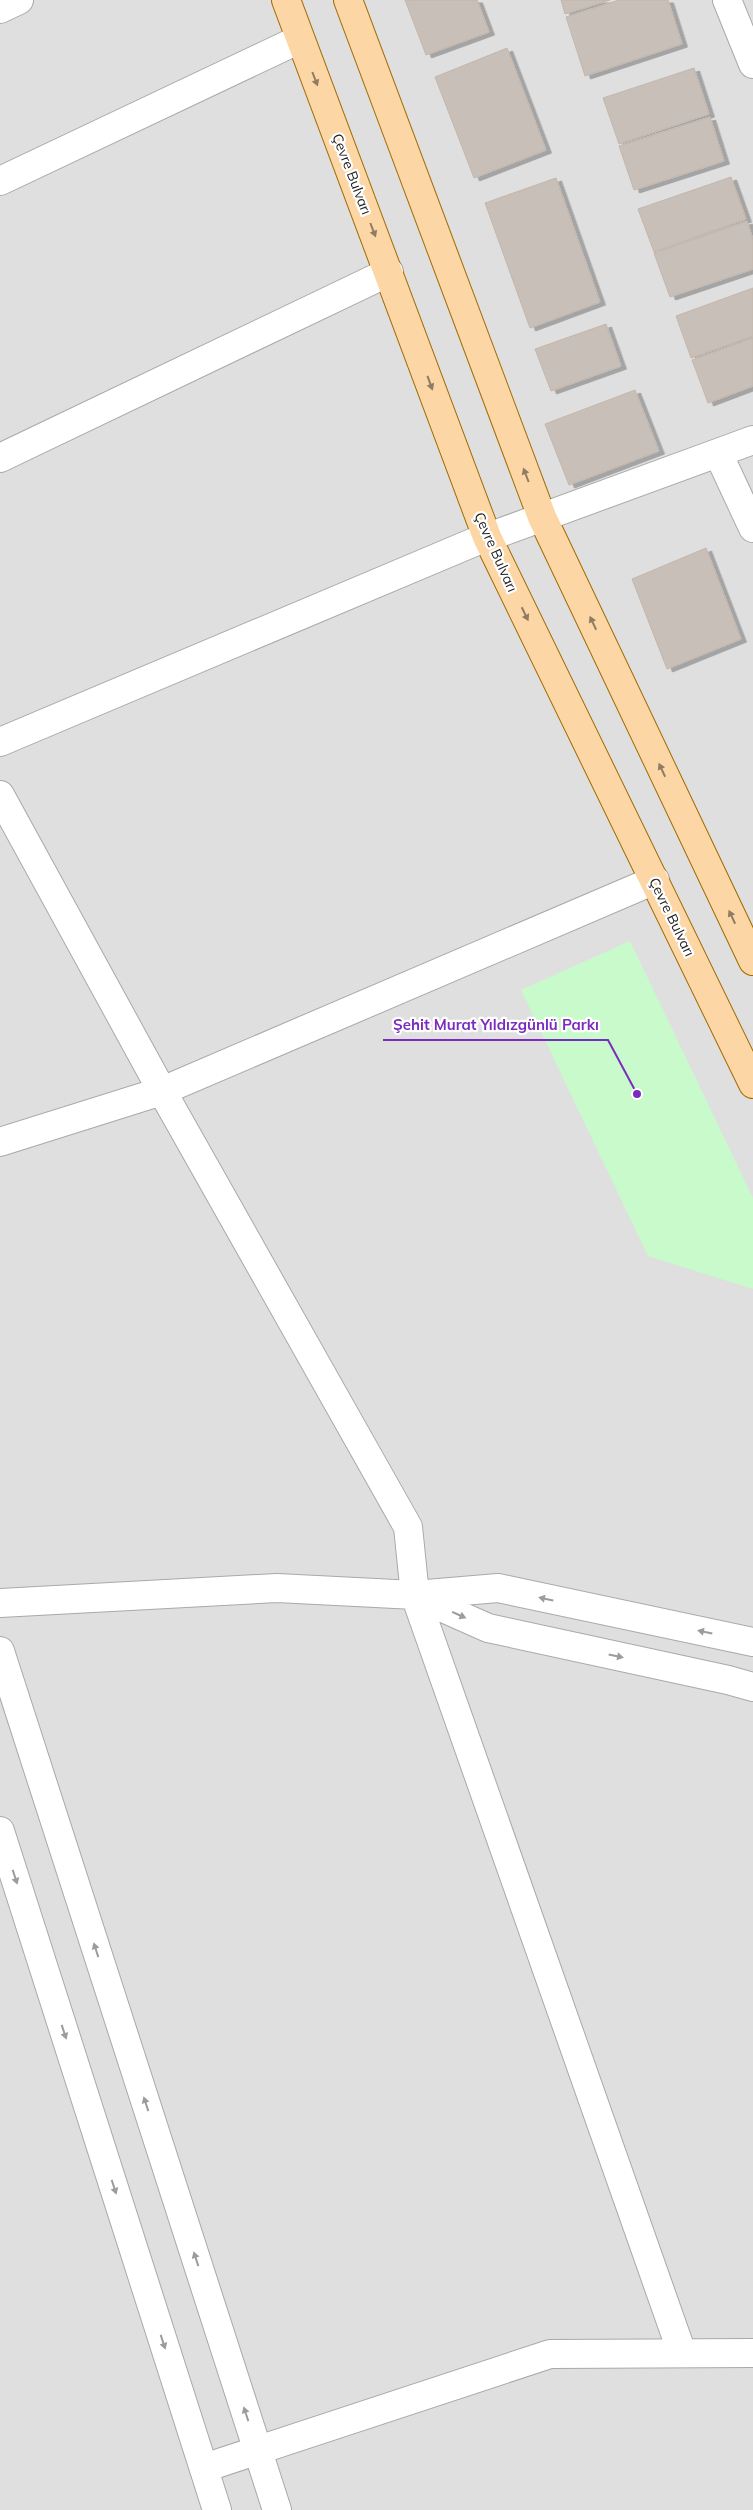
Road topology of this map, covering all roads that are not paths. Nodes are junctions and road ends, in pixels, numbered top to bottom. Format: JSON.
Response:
{"nodes":[{"id":1,"x":19,"y":0,"type":"edge"},
{"id":2,"x":286,"y":0,"type":"edge"},
{"id":3,"x":348,"y":0,"type":"edge"},
{"id":4,"x":727,"y":0,"type":"edge"},
{"id":5,"x":0,"y":9,"type":"edge"},
{"id":6,"x":300,"y":39,"type":"junction"},
{"id":7,"x":753,"y":64,"type":"edge"},
{"id":8,"x":0,"y":181,"type":"edge"},
{"id":9,"x":389,"y":272,"type":"junction"},
{"id":10,"x":753,"y":440,"type":"edge"},
{"id":11,"x":718,"y":453,"type":"junction"},
{"id":12,"x":0,"y":458,"type":"edge"},
{"id":13,"x":542,"y":517,"type":"junction"},
{"id":14,"x":753,"y":528,"type":"edge"},
{"id":15,"x":487,"y":537,"type":"junction"},
{"id":16,"x":0,"y":742,"type":"edge"},
{"id":17,"x":0,"y":795,"type":"edge"},
{"id":18,"x":655,"y":880,"type":"junction"},
{"id":19,"x":753,"y":961,"type":"edge"},
{"id":20,"x":753,"y":1084,"type":"edge"},
{"id":21,"x":162,"y":1091,"type":"junction"},
{"id":22,"x":0,"y":1142,"type":"edge"},
{"id":23,"x":415,"y":1595,"type":"junction"},
{"id":24,"x":0,"y":1603,"type":"edge"},
{"id":25,"x":753,"y":1642,"type":"edge"},
{"id":26,"x":0,"y":1651,"type":"edge"},
{"id":27,"x":753,"y":1687,"type":"edge"},
{"id":28,"x":0,"y":1831,"type":"edge"},
{"id":29,"x":682,"y":2353,"type":"junction"},
{"id":30,"x":753,"y":2353,"type":"edge"},
{"id":31,"x":258,"y":2450,"type":"junction"},
{"id":32,"x":204,"y":2468,"type":"junction"},
{"id":33,"x":217,"y":2510,"type":"edge"},
{"id":34,"x":277,"y":2510,"type":"edge"}],
"edges":[{"from":1,"to":5,"type":"street"},
{"from":2,"to":6,"type":"main road","name":"Çevre Bulvarı"},
{"from":13,"to":3,"type":"main road","one_way":true},
{"from":4,"to":7,"type":"street"},
{"from":6,"to":8,"type":"street"},
{"from":6,"to":9,"type":"main road","name":"Çevre Bulvarı","one_way":true},
{"from":9,"to":12,"type":"street"},
{"from":9,"to":15,"type":"main road","name":"Çevre Bulvarı","one_way":true},
{"from":10,"to":11,"type":"street"},
{"from":11,"to":13,"type":"street"},
{"from":11,"to":14,"type":"street"},
{"from":13,"to":15,"type":"street"},
{"from":19,"to":13,"type":"main road","one_way":true},
{"from":15,"to":16,"type":"street"},
{"from":15,"to":18,"type":"main road","name":"Çevre Bulvarı","one_way":true},
{"from":17,"to":21,"type":"street"},
{"from":18,"to":20,"type":"main road","name":"Çevre Bulvarı"},
{"from":18,"to":21,"type":"street"},
{"from":21,"to":22,"type":"street"},
{"from":21,"to":23,"type":"street"},
{"from":23,"to":24,"type":"street"},
{"from":25,"to":23,"type":"street","one_way":true},
{"from":23,"to":27,"type":"street","one_way":true},
{"from":23,"to":29,"type":"street"},
{"from":31,"to":26,"type":"street","one_way":true},
{"from":28,"to":32,"type":"street","one_way":true},
{"from":29,"to":30,"type":"street"},
{"from":29,"to":31,"type":"street"},
{"from":31,"to":32,"type":"street"},
{"from":31,"to":34,"type":"street"},
{"from":32,"to":33,"type":"street"}]}
